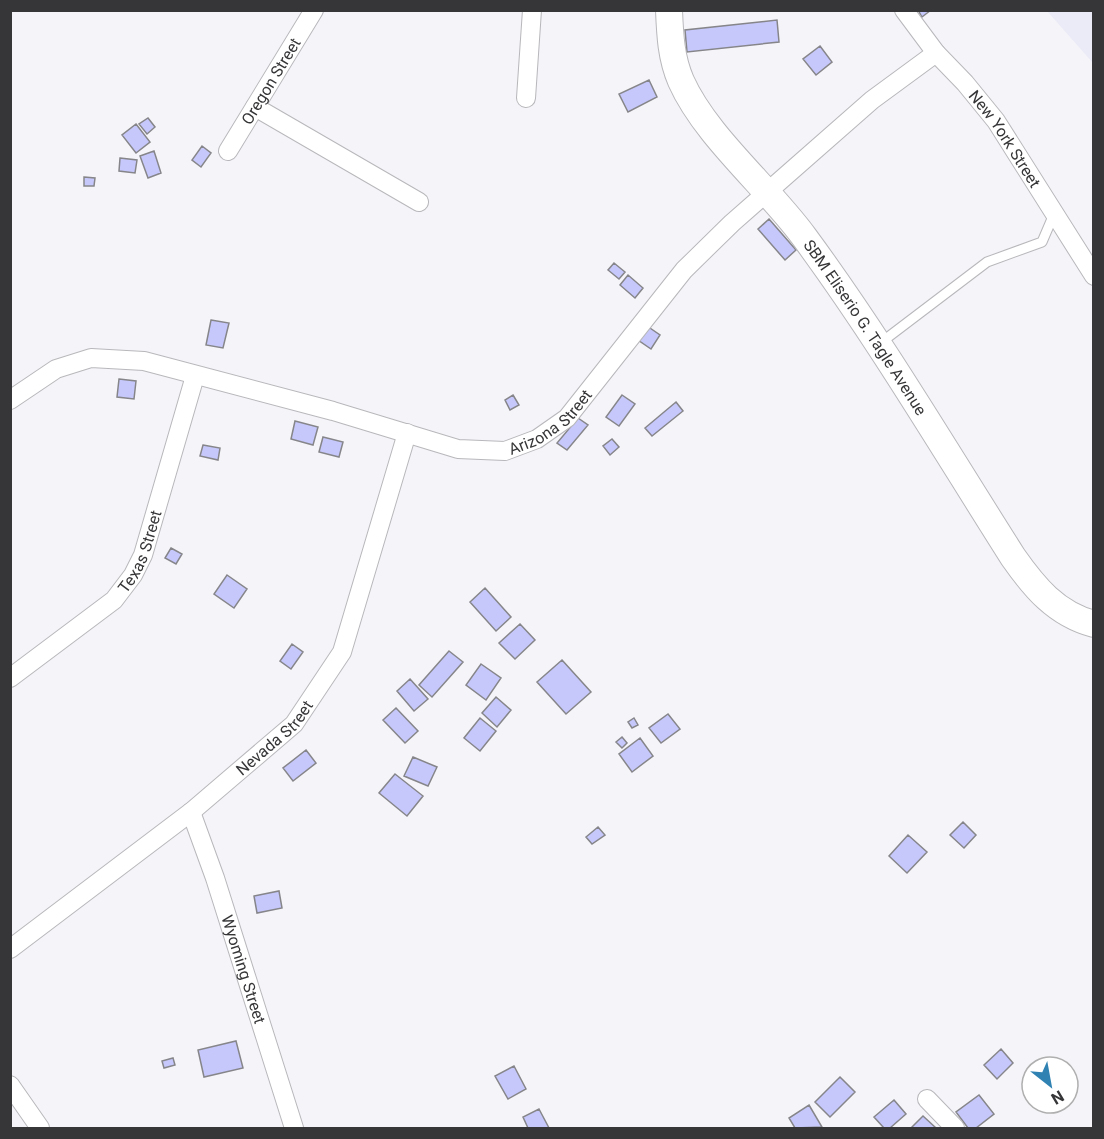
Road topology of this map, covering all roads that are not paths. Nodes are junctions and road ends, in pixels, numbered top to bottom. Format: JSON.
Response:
{"nodes":[{"id":1,"x":314,"y":10,"type":"edge"},
{"id":2,"x":532,"y":10,"type":"edge"},
{"id":3,"x":669,"y":10,"type":"edge"},
{"id":4,"x":904,"y":10,"type":"edge"},
{"id":5,"x":936,"y":53,"type":"junction"},
{"id":6,"x":526,"y":98,"type":"dead end"},
{"id":7,"x":255,"y":107,"type":"junction"},
{"id":8,"x":228,"y":151,"type":"dead end"},
{"id":9,"x":766,"y":193,"type":"junction"},
{"id":10,"x":419,"y":202,"type":"dead end"},
{"id":11,"x":1055,"y":213,"type":"junction"},
{"id":12,"x":1094,"y":276,"type":"edge"},
{"id":13,"x":879,"y":344,"type":"junction"},
{"id":14,"x":195,"y":376,"type":"junction"},
{"id":15,"x":10,"y":400,"type":"edge"},
{"id":16,"x":407,"y":433,"type":"junction"},
{"id":17,"x":1094,"y":624,"type":"edge"},
{"id":18,"x":10,"y":678,"type":"edge"},
{"id":19,"x":191,"y":812,"type":"junction"},
{"id":20,"x":10,"y":949,"type":"edge"},
{"id":21,"x":10,"y":1085,"type":"edge"},
{"id":22,"x":927,"y":1099,"type":"dead end"},
{"id":23,"x":40,"y":1128,"type":"edge"},
{"id":24,"x":294,"y":1128,"type":"edge"},
{"id":25,"x":955,"y":1128,"type":"edge"}],
"edges":[{"from":1,"to":7,"type":"street","name":"Oregon Street"},
{"from":2,"to":6,"type":"street"},
{"from":3,"to":9,"type":"street","name":"SBM Eliserio G. Tagle Avenue"},
{"from":4,"to":5,"type":"street","name":"New York Street"},
{"from":5,"to":9,"type":"street","name":"Arizona Street"},
{"from":5,"to":11,"type":"street","name":"New York Street"},
{"from":7,"to":8,"type":"street","name":"Oregon Street"},
{"from":7,"to":10,"type":"street"},
{"from":9,"to":13,"type":"street","name":"SBM Eliserio G. Tagle Avenue"},
{"from":9,"to":16,"type":"street","name":"Arizona Street"},
{"from":11,"to":12,"type":"street","name":"New York Street"},
{"from":11,"to":13,"type":"lane"},
{"from":13,"to":17,"type":"street","name":"SBM Eliserio G. Tagle Avenue"},
{"from":14,"to":15,"type":"street","name":"Arizona Street"},
{"from":14,"to":16,"type":"street","name":"Arizona Street"},
{"from":14,"to":18,"type":"street","name":"Texas Street"},
{"from":16,"to":19,"type":"street","name":"Nevada Street"},
{"from":19,"to":20,"type":"street","name":"Nevada Street"},
{"from":19,"to":24,"type":"street","name":"Wyoming Street"},
{"from":21,"to":23,"type":"street"},
{"from":22,"to":25,"type":"street"}]}
